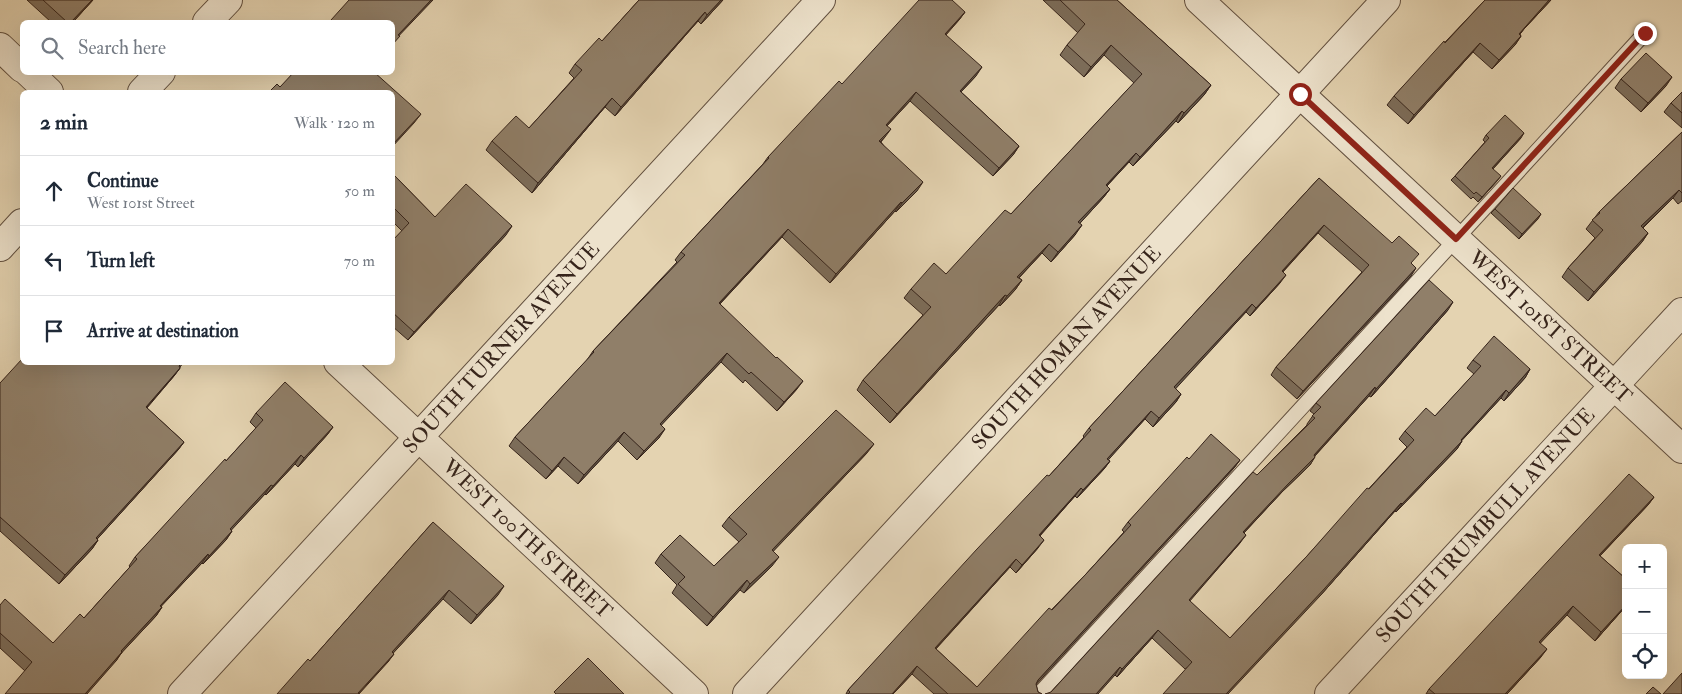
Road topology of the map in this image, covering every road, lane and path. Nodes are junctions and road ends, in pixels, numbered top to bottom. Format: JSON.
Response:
{"nodes":[{"id":1,"x":228,"y":0,"type":"edge"},
{"id":2,"x":821,"y":0,"type":"edge"},
{"id":3,"x":1199,"y":0,"type":"edge"},
{"id":4,"x":1386,"y":0,"type":"edge"},
{"id":5,"x":209,"y":20,"type":"edge"},
{"id":6,"x":1645,"y":33,"type":"dead end"},
{"id":7,"x":0,"y":47,"type":"edge"},
{"id":8,"x":20,"y":66,"type":"edge"},
{"id":9,"x":31,"y":75,"type":"edge"},
{"id":10,"x":158,"y":75,"type":"edge"},
{"id":11,"x":47,"y":90,"type":"edge"},
{"id":12,"x":144,"y":90,"type":"edge"},
{"id":13,"x":1300,"y":94,"type":"junction"},
{"id":14,"x":20,"y":225,"type":"edge"},
{"id":15,"x":1456,"y":239,"type":"junction"},
{"id":16,"x":0,"y":247,"type":"edge"},
{"id":17,"x":1682,"y":312,"type":"edge"},
{"id":18,"x":341,"y":365,"type":"edge"},
{"id":19,"x":1614,"y":386,"type":"junction"},
{"id":20,"x":418,"y":437,"type":"junction"},
{"id":21,"x":1682,"y":449,"type":"edge"},
{"id":22,"x":182,"y":694,"type":"edge"},
{"id":23,"x":694,"y":694,"type":"edge"},
{"id":24,"x":747,"y":694,"type":"edge"},
{"id":25,"x":1039,"y":694,"type":"edge"},
{"id":26,"x":1329,"y":694,"type":"edge"}],
"edges":[{"from":1,"to":5,"type":"street"},
{"from":2,"to":20,"type":"street","name":"SOUTH TURNER AVENUE"},
{"from":3,"to":13,"type":"street","name":"WEST 101ST STREET"},
{"from":4,"to":13,"type":"street","name":"SOUTH HOMAN AVENUE"},
{"from":6,"to":15,"type":"lane"},
{"from":7,"to":8,"type":"street"},
{"from":9,"to":11,"type":"street"},
{"from":10,"to":12,"type":"street"},
{"from":13,"to":15,"type":"street","name":"WEST 101ST STREET"},
{"from":13,"to":24,"type":"street","name":"SOUTH HOMAN AVENUE"},
{"from":14,"to":16,"type":"street"},
{"from":15,"to":19,"type":"street","name":"WEST 101ST STREET"},
{"from":15,"to":25,"type":"lane"},
{"from":17,"to":19,"type":"street","name":"SOUTH TRUMBULL AVENUE"},
{"from":18,"to":20,"type":"street","name":"WEST 100TH STREET"},
{"from":19,"to":21,"type":"street","name":"WEST 101ST STREET"},
{"from":19,"to":26,"type":"street","name":"SOUTH TRUMBULL AVENUE"},
{"from":20,"to":22,"type":"street","name":"SOUTH TURNER AVENUE"},
{"from":20,"to":23,"type":"street","name":"WEST 100TH STREET"}]}
